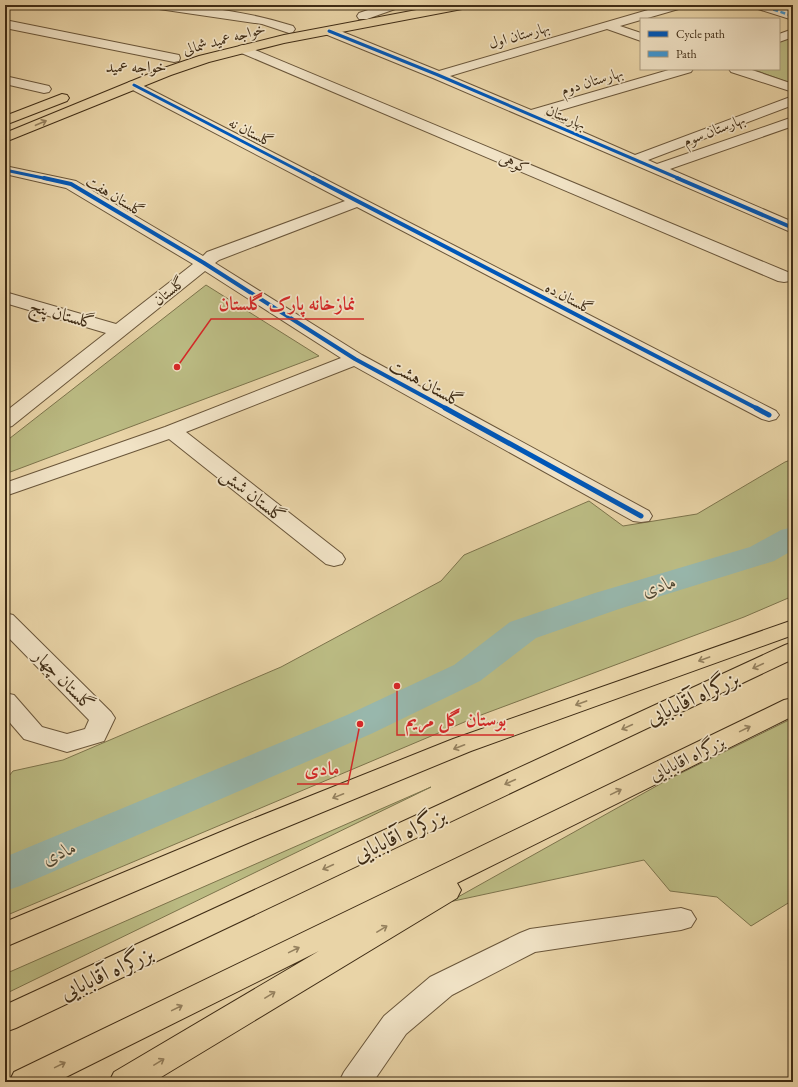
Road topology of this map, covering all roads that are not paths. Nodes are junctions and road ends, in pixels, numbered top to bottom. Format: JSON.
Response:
{"nodes":[{"id":1,"x":159,"y":5,"type":"edge"},
{"id":2,"x":394,"y":5,"type":"edge"},
{"id":3,"x":410,"y":5,"type":"edge"},
{"id":4,"x":462,"y":5,"type":"edge"},
{"id":5,"x":678,"y":5,"type":"edge"},
{"id":6,"x":758,"y":5,"type":"edge"},
{"id":7,"x":786,"y":5,"type":"edge"},
{"id":8,"x":793,"y":7,"type":"edge"},
{"id":9,"x":363,"y":16,"type":"junction"},
{"id":10,"x":793,"y":16,"type":"edge"},
{"id":11,"x":5,"y":24,"type":"edge"},
{"id":12,"x":609,"y":26,"type":"junction"},
{"id":13,"x":289,"y":29,"type":"junction"},
{"id":14,"x":329,"y":31,"type":"junction"},
{"id":15,"x":793,"y":33,"type":"edge"},
{"id":16,"x":640,"y":37,"type":"edge"},
{"id":17,"x":780,"y":38,"type":"edge"},
{"id":18,"x":243,"y":49,"type":"junction"},
{"id":19,"x":174,"y":58,"type":"junction"},
{"id":20,"x":147,"y":66,"type":"dead end"},
{"id":21,"x":683,"y":70,"type":"edge"},
{"id":22,"x":739,"y":70,"type":"edge"},
{"id":23,"x":438,"y":75,"type":"junction"},
{"id":24,"x":135,"y":79,"type":"junction"},
{"id":25,"x":5,"y":80,"type":"edge"},
{"id":26,"x":793,"y":88,"type":"edge"},
{"id":27,"x":44,"y":89,"type":"dead end"},
{"id":28,"x":77,"y":92,"type":"dead end"},
{"id":29,"x":793,"y":100,"type":"edge"},
{"id":30,"x":530,"y":115,"type":"junction"},
{"id":31,"x":5,"y":120,"type":"edge"},
{"id":32,"x":793,"y":121,"type":"edge"},
{"id":33,"x":5,"y":138,"type":"edge"},
{"id":34,"x":634,"y":160,"type":"junction"},
{"id":35,"x":656,"y":169,"type":"junction"},
{"id":36,"x":5,"y":170,"type":"edge"},
{"id":37,"x":358,"y":201,"type":"junction"},
{"id":38,"x":793,"y":210,"type":"edge"},
{"id":39,"x":771,"y":219,"type":"junction"},
{"id":40,"x":793,"y":228,"type":"edge"},
{"id":41,"x":204,"y":263,"type":"junction"},
{"id":42,"x":784,"y":277,"type":"dead end"},
{"id":43,"x":5,"y":297,"type":"edge"},
{"id":44,"x":120,"y":331,"type":"junction"},
{"id":45,"x":355,"y":360,"type":"junction"},
{"id":46,"x":769,"y":416,"type":"dead end"},
{"id":47,"x":5,"y":422,"type":"edge"},
{"id":48,"x":172,"y":431,"type":"junction"},
{"id":49,"x":5,"y":490,"type":"edge"},
{"id":50,"x":642,"y":516,"type":"dead end"},
{"id":51,"x":334,"y":559,"type":"dead end"},
{"id":52,"x":5,"y":620,"type":"edge"},
{"id":53,"x":793,"y":627,"type":"edge"},
{"id":54,"x":793,"y":650,"type":"edge"},
{"id":55,"x":5,"y":701,"type":"edge"},
{"id":56,"x":793,"y":706,"type":"edge"},
{"id":57,"x":581,"y":810,"type":"junction"},
{"id":58,"x":681,"y":919,"type":"dead end"},
{"id":59,"x":5,"y":935,"type":"edge"},
{"id":60,"x":5,"y":1019,"type":"edge"},
{"id":61,"x":25,"y":1082,"type":"edge"},
{"id":62,"x":125,"y":1082,"type":"edge"},
{"id":63,"x":355,"y":1082,"type":"edge"}],
"edges":[{"from":1,"to":13,"type":"street"},
{"from":2,"to":9,"type":"street"},
{"from":3,"to":9,"type":"main road","name":"خواجه عمید شمالی"},
{"from":4,"to":14,"type":"main road","name":"خواجه عمید شمالی"},
{"from":5,"to":12,"type":"street","name":"بهارستان اول"},
{"from":6,"to":10,"type":"street"},
{"from":7,"to":8,"type":"street"},
{"from":9,"to":13,"type":"main road","name":"خواجه عمید شمالی"},
{"from":11,"to":19,"type":"street"},
{"from":12,"to":16,"type":"street"},
{"from":12,"to":23,"type":"street","name":"بهارستان اول"},
{"from":13,"to":19,"type":"main road","name":"خواجه عمید شمالی"},
{"from":14,"to":18,"type":"main road","name":"خواجه عمید شمالی"},
{"from":14,"to":23,"type":"street","name":"بهارستان"},
{"from":15,"to":17,"type":"street"},
{"from":18,"to":24,"type":"main road","name":"خواجه عمید شمالی"},
{"from":18,"to":42,"type":"street","name":"کوهی"},
{"from":19,"to":20,"type":"main road","name":"خواجه عمید شمالی"},
{"from":21,"to":30,"type":"street","name":"بهارستان دوم"},
{"from":22,"to":26,"type":"street"},
{"from":23,"to":30,"type":"street","name":"بهارستان"},
{"from":33,"to":24,"type":"main road","name":"خواجه عمید شمالی","one_way":true},
{"from":24,"to":37,"type":"street","name":"گلستان نه"},
{"from":25,"to":27,"type":"street"},
{"from":28,"to":31,"type":"main road"},
{"from":29,"to":34,"type":"street","name":"بهارستان سوم"},
{"from":30,"to":34,"type":"street","name":"بهارستان"},
{"from":32,"to":35,"type":"street","name":"بهارستان سوم"},
{"from":34,"to":35,"type":"street","name":"بهارستان"},
{"from":35,"to":39,"type":"street","name":"بهارستان"},
{"from":36,"to":41,"type":"street","name":"گلستان هفت"},
{"from":37,"to":41,"type":"street","name":"گلستان"},
{"from":37,"to":46,"type":"street","name":"گلستان ده"},
{"from":38,"to":39,"type":"street"},
{"from":39,"to":40,"type":"street","name":"بهارستان"},
{"from":41,"to":44,"type":"street","name":"گلستان"},
{"from":41,"to":45,"type":"street","name":"گلستان هشت"},
{"from":43,"to":44,"type":"street","name":"گلستان پنج"},
{"from":44,"to":47,"type":"street","name":"گلستان"},
{"from":45,"to":48,"type":"street"},
{"from":45,"to":50,"type":"street","name":"گلستان هشت"},
{"from":48,"to":49,"type":"street"},
{"from":48,"to":51,"type":"street","name":"گلستان شش"},
{"from":52,"to":55,"type":"street","name":"گلستان چهار"},
{"from":53,"to":59,"type":"main road","one_way":true},
{"from":54,"to":60,"type":"main road","name":"بزرگراه آقابابایی","one_way":true},
{"from":57,"to":56,"type":"main road","name":"بزرگراه اقابابایی","one_way":true},
{"from":61,"to":57,"type":"main road","one_way":true},
{"from":62,"to":57,"type":"main road","one_way":true},
{"from":58,"to":63,"type":"street"}]}
